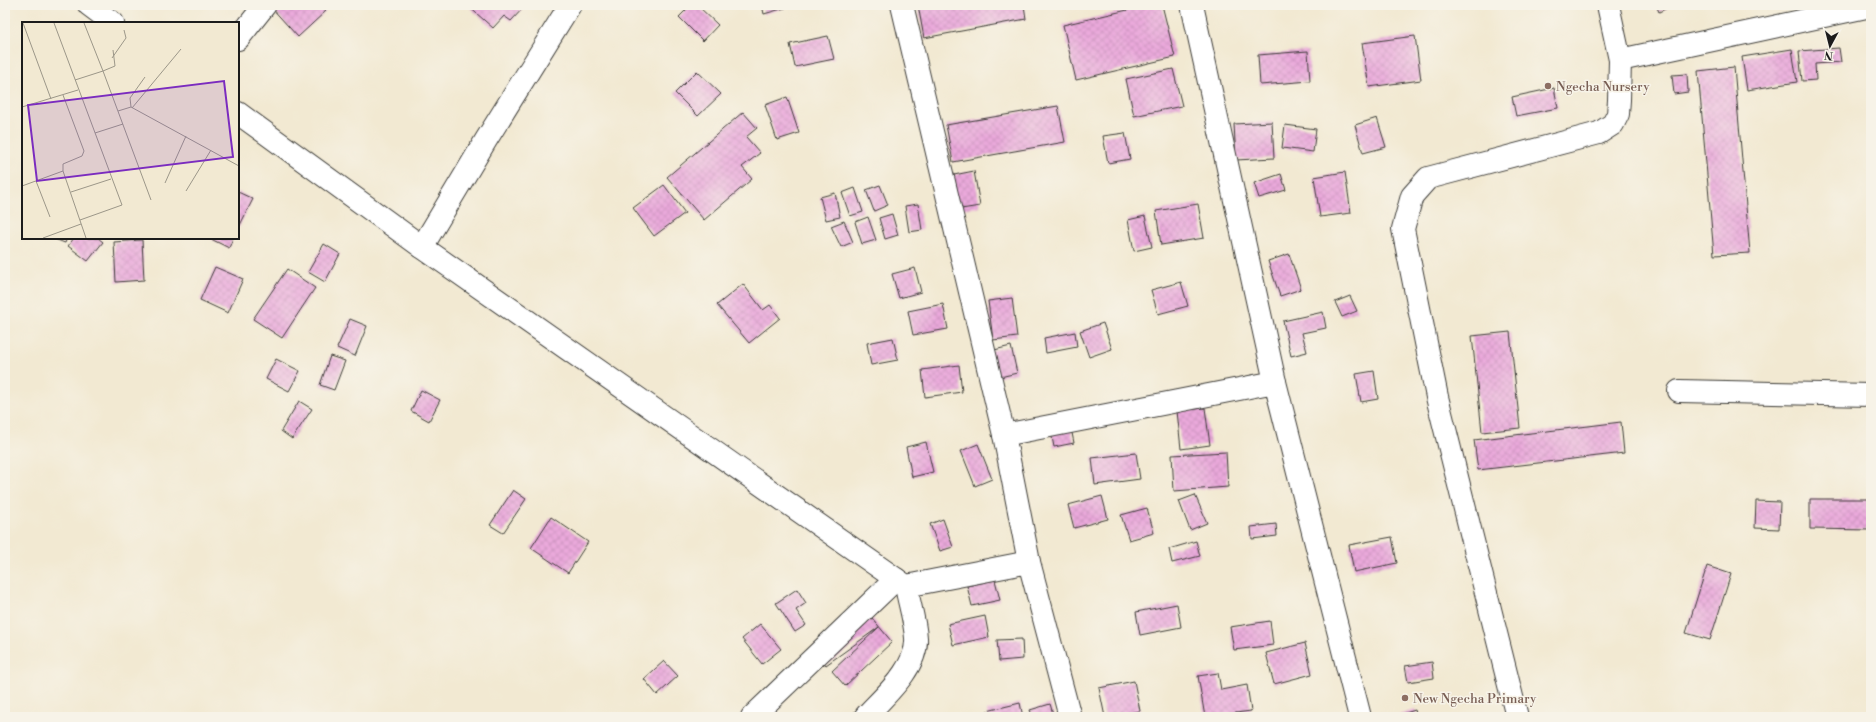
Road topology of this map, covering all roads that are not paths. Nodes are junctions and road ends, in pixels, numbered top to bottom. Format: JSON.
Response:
{"nodes":[{"id":1,"x":89,"y":5,"type":"edge"},
{"id":2,"x":265,"y":5,"type":"edge"},
{"id":3,"x":570,"y":5,"type":"edge"},
{"id":4,"x":902,"y":5,"type":"edge"},
{"id":5,"x":1192,"y":5,"type":"edge"},
{"id":6,"x":1608,"y":5,"type":"edge"},
{"id":7,"x":1871,"y":6,"type":"edge"},
{"id":8,"x":113,"y":22,"type":"edge"},
{"id":9,"x":239,"y":38,"type":"edge"},
{"id":10,"x":1620,"y":60,"type":"junction"},
{"id":11,"x":239,"y":114,"type":"edge"},
{"id":12,"x":422,"y":247,"type":"junction"},
{"id":13,"x":1275,"y":382,"type":"junction"},
{"id":14,"x":1680,"y":391,"type":"dead end"},
{"id":15,"x":1871,"y":395,"type":"edge"},
{"id":16,"x":1004,"y":435,"type":"junction"},
{"id":17,"x":1029,"y":562,"type":"junction"},
{"id":18,"x":901,"y":582,"type":"junction"},
{"id":19,"x":752,"y":717,"type":"edge"},
{"id":20,"x":865,"y":717,"type":"edge"},
{"id":21,"x":1070,"y":717,"type":"edge"},
{"id":22,"x":1360,"y":717,"type":"edge"},
{"id":23,"x":1516,"y":717,"type":"edge"}],
"edges":[{"from":1,"to":8,"type":"street"},
{"from":2,"to":9,"type":"street"},
{"from":3,"to":12,"type":"street"},
{"from":4,"to":16,"type":"street"},
{"from":5,"to":13,"type":"street"},
{"from":6,"to":10,"type":"street"},
{"from":7,"to":10,"type":"street"},
{"from":10,"to":23,"type":"street"},
{"from":11,"to":12,"type":"street"},
{"from":12,"to":18,"type":"street"},
{"from":13,"to":16,"type":"street"},
{"from":13,"to":22,"type":"street"},
{"from":14,"to":15,"type":"street"},
{"from":16,"to":17,"type":"street"},
{"from":17,"to":18,"type":"street"},
{"from":17,"to":21,"type":"street"},
{"from":18,"to":19,"type":"street"},
{"from":18,"to":20,"type":"street"}]}
